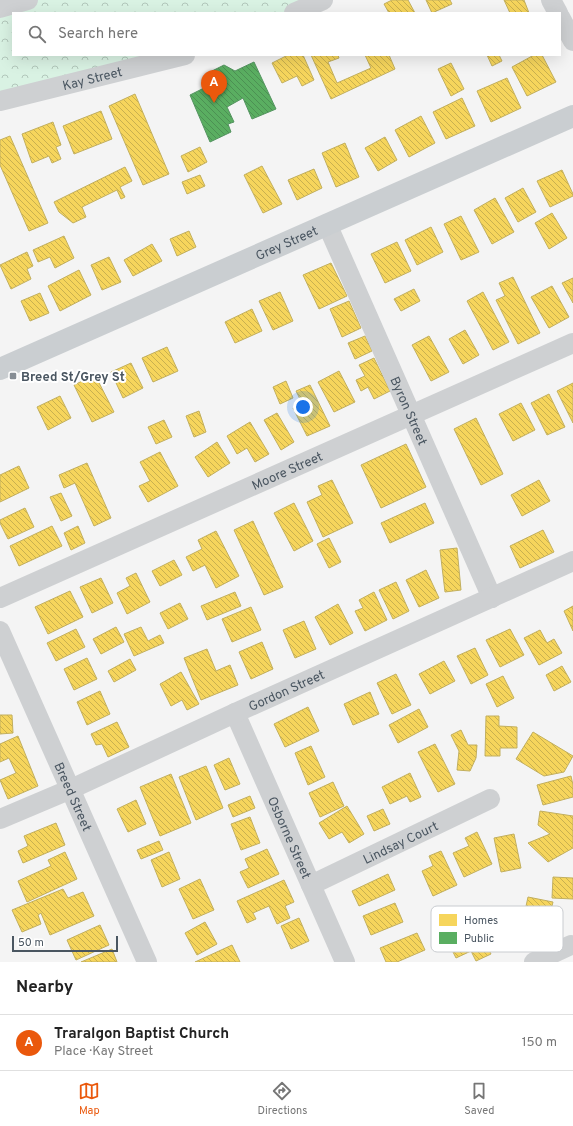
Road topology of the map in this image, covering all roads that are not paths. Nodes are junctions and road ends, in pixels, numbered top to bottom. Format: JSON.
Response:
{"nodes":[{"id":1,"x":28,"y":0,"type":"edge"},
{"id":2,"x":323,"y":0,"type":"edge"},
{"id":3,"x":551,"y":0,"type":"edge"},
{"id":4,"x":0,"y":8,"type":"edge"},
{"id":5,"x":296,"y":12,"type":"edge"},
{"id":6,"x":557,"y":12,"type":"edge"},
{"id":7,"x":561,"y":19,"type":"edge"},
{"id":8,"x":573,"y":41,"type":"edge"},
{"id":9,"x":181,"y":56,"type":"edge"},
{"id":10,"x":0,"y":101,"type":"edge"},
{"id":11,"x":573,"y":116,"type":"edge"},
{"id":12,"x":327,"y":224,"type":"junction"},
{"id":13,"x":573,"y":343,"type":"edge"},
{"id":14,"x":0,"y":369,"type":"edge"},
{"id":15,"x":412,"y":414,"type":"junction"},
{"id":16,"x":573,"y":561,"type":"edge"},
{"id":17,"x":0,"y":598,"type":"edge"},
{"id":18,"x":492,"y":598,"type":"junction"},
{"id":19,"x":0,"y":631,"type":"edge"},
{"id":20,"x":235,"y":713,"type":"junction"},
{"id":21,"x":71,"y":789,"type":"junction"},
{"id":22,"x":490,"y":799,"type":"dead end"},
{"id":23,"x":0,"y":820,"type":"edge"},
{"id":24,"x":311,"y":885,"type":"junction"},
{"id":25,"x":570,"y":944,"type":"dead end"},
{"id":26,"x":563,"y":948,"type":"edge"},
{"id":27,"x":554,"y":952,"type":"edge"},
{"id":28,"x":146,"y":962,"type":"edge"},
{"id":29,"x":345,"y":962,"type":"edge"},
{"id":30,"x":534,"y":962,"type":"edge"}],
"edges":[{"from":1,"to":4,"type":"street"},
{"from":2,"to":5,"type":"street"},
{"from":3,"to":6,"type":"street"},
{"from":7,"to":8,"type":"street"},
{"from":9,"to":10,"type":"street","name":"Kay Street"},
{"from":11,"to":12,"type":"main road","name":"Grey Street"},
{"from":12,"to":14,"type":"main road","name":"Grey Street"},
{"from":12,"to":15,"type":"street","name":"Byron Street"},
{"from":13,"to":15,"type":"street","name":"Moore Street"},
{"from":15,"to":17,"type":"street","name":"Moore Street"},
{"from":15,"to":18,"type":"street","name":"Byron Street"},
{"from":16,"to":18,"type":"street","name":"Gordon Street"},
{"from":18,"to":20,"type":"street","name":"Gordon Street"},
{"from":19,"to":21,"type":"street","name":"Breed Street"},
{"from":20,"to":21,"type":"street","name":"Gordon Street"},
{"from":20,"to":24,"type":"street","name":"Osborne Street"},
{"from":21,"to":23,"type":"street","name":"Gordon Street"},
{"from":21,"to":28,"type":"street","name":"Breed Street"},
{"from":22,"to":24,"type":"street","name":"Lindsay Court"},
{"from":24,"to":29,"type":"street","name":"Osborne Street"},
{"from":25,"to":26,"type":"street"},
{"from":27,"to":30,"type":"street"}]}
